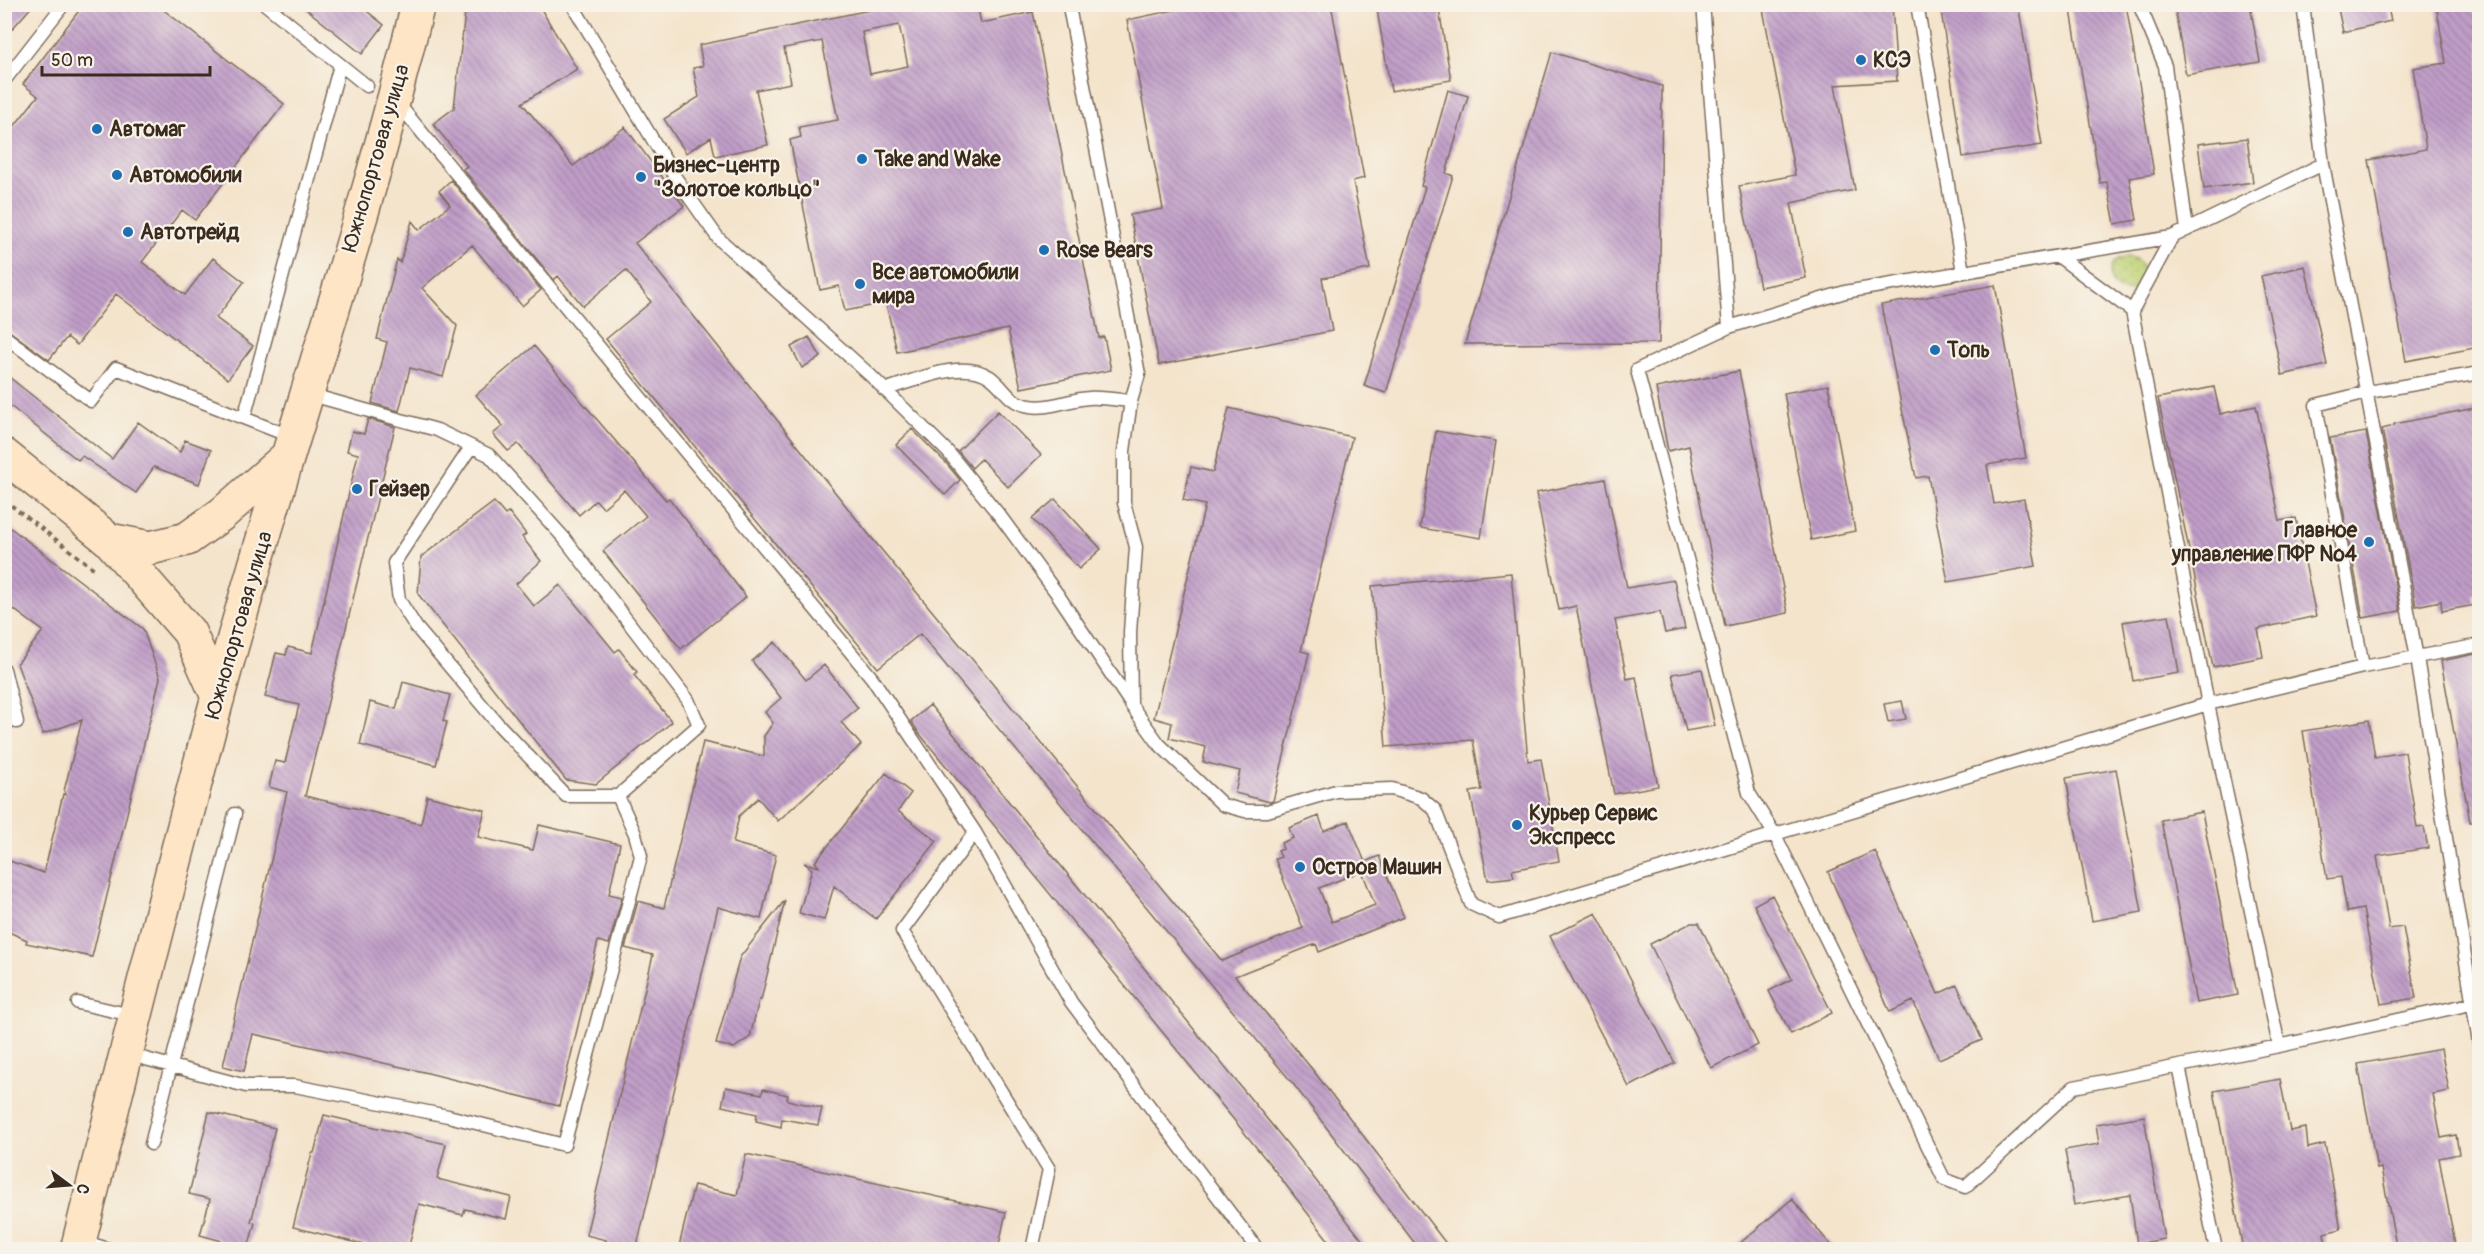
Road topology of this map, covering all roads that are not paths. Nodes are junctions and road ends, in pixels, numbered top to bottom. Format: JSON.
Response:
{"nodes":[{"id":1,"x":64,"y":4,"type":"edge"},
{"id":2,"x":265,"y":4,"type":"edge"},
{"id":3,"x":418,"y":4,"type":"edge"},
{"id":4,"x":572,"y":4,"type":"edge"},
{"id":5,"x":1703,"y":4,"type":"edge"},
{"id":6,"x":1917,"y":4,"type":"edge"},
{"id":7,"x":2139,"y":4,"type":"edge"},
{"id":8,"x":2303,"y":4,"type":"edge"},
{"id":9,"x":1070,"y":12,"type":"dead end"},
{"id":10,"x":340,"y":65,"type":"junction"},
{"id":11,"x":4,"y":81,"type":"edge"},
{"id":12,"x":381,"y":93,"type":"junction"},
{"id":13,"x":2323,"y":164,"type":"junction"},
{"id":14,"x":2187,"y":230,"type":"junction"},
{"id":15,"x":2172,"y":237,"type":"junction"},
{"id":16,"x":2058,"y":256,"type":"junction"},
{"id":17,"x":1963,"y":272,"type":"junction"},
{"id":18,"x":2132,"y":311,"type":"junction"},
{"id":19,"x":1729,"y":327,"type":"junction"},
{"id":20,"x":4,"y":336,"type":"edge"},
{"id":21,"x":2480,"y":373,"type":"edge"},
{"id":22,"x":884,"y":390,"type":"junction"},
{"id":23,"x":2368,"y":392,"type":"junction"},
{"id":24,"x":307,"y":394,"type":"junction"},
{"id":25,"x":1131,"y":401,"type":"junction"},
{"id":26,"x":244,"y":418,"type":"junction"},
{"id":27,"x":290,"y":447,"type":"junction"},
{"id":28,"x":471,"y":447,"type":"junction"},
{"id":29,"x":4,"y":455,"type":"edge"},
{"id":30,"x":109,"y":540,"type":"junction"},
{"id":31,"x":2480,"y":645,"type":"edge"},
{"id":32,"x":2417,"y":658,"type":"junction"},
{"id":33,"x":2363,"y":667,"type":"junction"},
{"id":34,"x":4,"y":669,"type":"edge"},
{"id":35,"x":218,"y":697,"type":"junction"},
{"id":36,"x":1131,"y":705,"type":"junction"},
{"id":37,"x":2208,"y":705,"type":"junction"},
{"id":38,"x":17,"y":722,"type":"dead end"},
{"id":39,"x":618,"y":796,"type":"junction"},
{"id":40,"x":236,"y":814,"type":"dead end"},
{"id":41,"x":975,"y":832,"type":"junction"},
{"id":42,"x":1775,"y":834,"type":"junction"},
{"id":43,"x":78,"y":1003,"type":"dead end"},
{"id":44,"x":2475,"y":1003,"type":"edge"},
{"id":45,"x":136,"y":1016,"type":"junction"},
{"id":46,"x":2279,"y":1047,"type":"junction"},
{"id":47,"x":2480,"y":1049,"type":"edge"},
{"id":48,"x":127,"y":1054,"type":"junction"},
{"id":49,"x":171,"y":1066,"type":"junction"},
{"id":50,"x":2179,"y":1066,"type":"junction"},
{"id":51,"x":151,"y":1144,"type":"dead end"},
{"id":52,"x":78,"y":1245,"type":"edge"},
{"id":53,"x":112,"y":1250,"type":"edge"},
{"id":54,"x":1032,"y":1250,"type":"edge"},
{"id":55,"x":1258,"y":1250,"type":"edge"},
{"id":56,"x":2216,"y":1250,"type":"edge"}],
"edges":[{"from":1,"to":11,"type":"lane"},
{"from":2,"to":10,"type":"lane"},
{"from":3,"to":12,"type":"street","name":"Южнопортовая улица"},
{"from":4,"to":22,"type":"lane"},
{"from":5,"to":19,"type":"lane"},
{"from":6,"to":17,"type":"lane"},
{"from":7,"to":14,"type":"lane"},
{"from":8,"to":13,"type":"lane"},
{"from":9,"to":25,"type":"lane"},
{"from":10,"to":12,"type":"lane"},
{"from":10,"to":26,"type":"lane"},
{"from":12,"to":24,"type":"street","name":"Южнопортовая улица"},
{"from":12,"to":41,"type":"lane"},
{"from":13,"to":14,"type":"lane"},
{"from":13,"to":23,"type":"lane"},
{"from":14,"to":15,"type":"lane"},
{"from":15,"to":16,"type":"lane"},
{"from":15,"to":18,"type":"lane"},
{"from":16,"to":17,"type":"lane"},
{"from":16,"to":18,"type":"lane"},
{"from":17,"to":19,"type":"lane"},
{"from":18,"to":37,"type":"lane"},
{"from":19,"to":42,"type":"lane"},
{"from":20,"to":26,"type":"lane"},
{"from":21,"to":23,"type":"lane"},
{"from":22,"to":25,"type":"lane"},
{"from":22,"to":36,"type":"lane"},
{"from":23,"to":32,"type":"lane"},
{"from":23,"to":33,"type":"lane"},
{"from":24,"to":27,"type":"street","name":"Южнопортовая улица"},
{"from":24,"to":28,"type":"lane"},
{"from":25,"to":36,"type":"lane"},
{"from":26,"to":27,"type":"lane"},
{"from":27,"to":30,"type":"street"},
{"from":27,"to":35,"type":"street","name":"Южнопортовая улица"},
{"from":28,"to":39,"type":"lane"},
{"from":28,"to":39,"type":"lane"},
{"from":29,"to":30,"type":"street"},
{"from":30,"to":35,"type":"street"},
{"from":31,"to":32,"type":"lane"},
{"from":32,"to":33,"type":"lane"},
{"from":32,"to":44,"type":"lane"},
{"from":33,"to":37,"type":"lane"},
{"from":34,"to":38,"type":"lane"},
{"from":35,"to":45,"type":"street","name":"Южнопортовая улица"},
{"from":36,"to":42,"type":"lane"},
{"from":37,"to":42,"type":"lane"},
{"from":37,"to":46,"type":"lane"},
{"from":39,"to":49,"type":"lane"},
{"from":40,"to":49,"type":"lane"},
{"from":41,"to":54,"type":"lane"},
{"from":41,"to":55,"type":"lane"},
{"from":42,"to":50,"type":"lane"},
{"from":43,"to":45,"type":"lane"},
{"from":44,"to":46,"type":"lane"},
{"from":44,"to":47,"type":"lane"},
{"from":45,"to":48,"type":"street","name":"Южнопортовая улица"},
{"from":46,"to":50,"type":"lane"},
{"from":48,"to":49,"type":"lane"},
{"from":48,"to":52,"type":"street","name":"Южнопортовая улица"},
{"from":49,"to":51,"type":"lane"},
{"from":50,"to":56,"type":"lane"},
{"from":52,"to":53,"type":"lane"}]}
